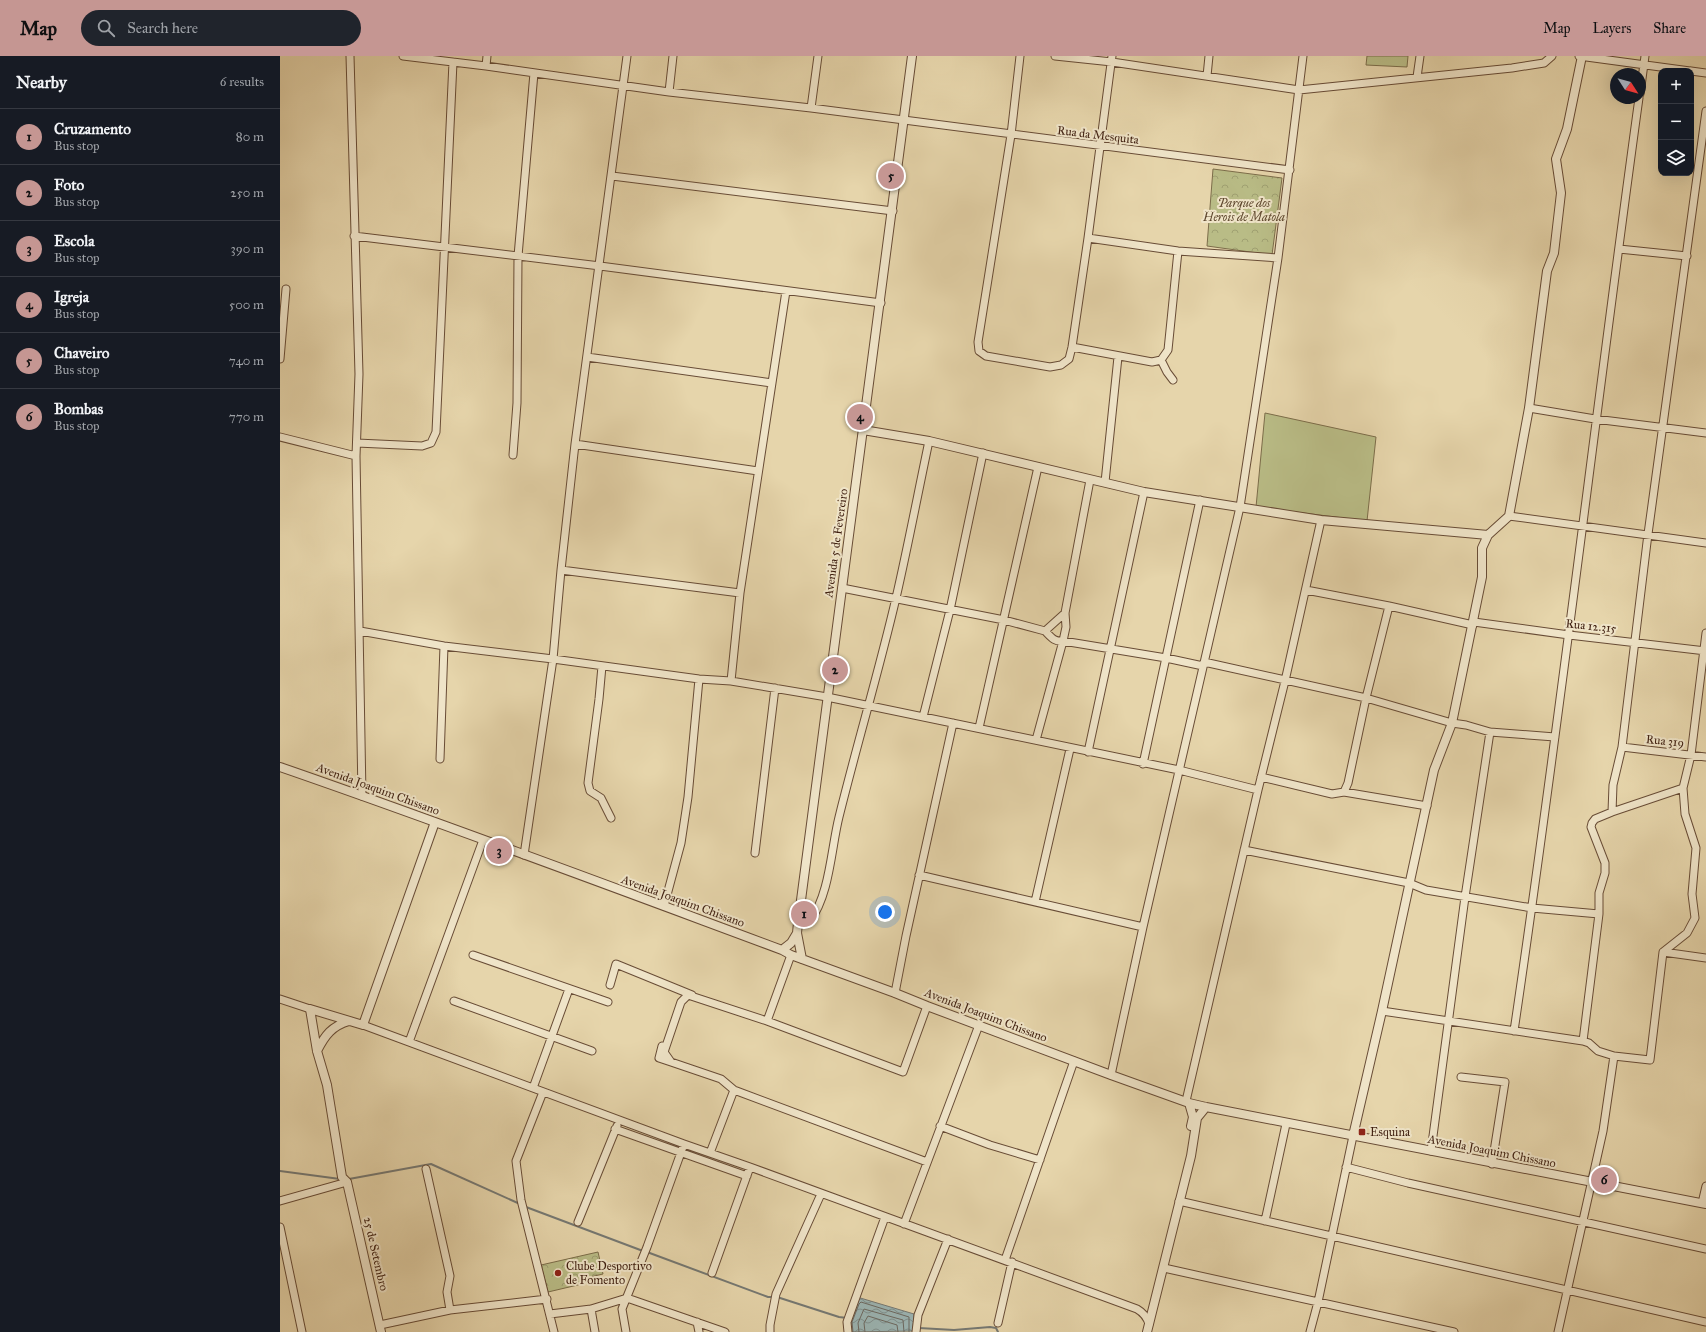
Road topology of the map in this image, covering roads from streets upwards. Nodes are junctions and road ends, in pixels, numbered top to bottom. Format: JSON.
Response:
{"nodes":[{"id":1,"x":350,"y":56,"type":"edge"},
{"id":2,"x":403,"y":56,"type":"edge"},
{"id":3,"x":487,"y":56,"type":"edge"},
{"id":4,"x":627,"y":56,"type":"edge"},
{"id":5,"x":673,"y":56,"type":"edge"},
{"id":6,"x":818,"y":56,"type":"edge"},
{"id":7,"x":912,"y":56,"type":"edge"},
{"id":8,"x":1020,"y":56,"type":"edge"},
{"id":9,"x":1055,"y":56,"type":"edge"},
{"id":10,"x":1209,"y":56,"type":"edge"},
{"id":11,"x":1303,"y":56,"type":"edge"},
{"id":12,"x":1420,"y":56,"type":"edge"},
{"id":13,"x":1552,"y":56,"type":"edge"},
{"id":14,"x":1581,"y":56,"type":"edge"},
{"id":15,"x":1645,"y":56,"type":"edge"},
{"id":16,"x":1112,"y":59,"type":"edge"},
{"id":17,"x":453,"y":62,"type":"junction"},
{"id":18,"x":1644,"y":65,"type":"junction"},
{"id":19,"x":486,"y":66,"type":"junction"},
{"id":20,"x":1644,"y":68,"type":"edge"},
{"id":21,"x":1668,"y":68,"type":"edge"},
{"id":22,"x":1694,"y":71,"type":"edge"},
{"id":23,"x":534,"y":73,"type":"junction"},
{"id":24,"x":1706,"y":73,"type":"edge"},
{"id":25,"x":1206,"y":76,"type":"junction"},
{"id":26,"x":1417,"y":77,"type":"junction"},
{"id":27,"x":624,"y":85,"type":"junction"},
{"id":28,"x":1299,"y":90,"type":"junction"},
{"id":29,"x":669,"y":92,"type":"junction"},
{"id":30,"x":1638,"y":104,"type":"edge"},
{"id":31,"x":811,"y":108,"type":"junction"},
{"id":32,"x":1706,"y":111,"type":"edge"},
{"id":33,"x":904,"y":121,"type":"junction"},
{"id":34,"x":1010,"y":135,"type":"junction"},
{"id":35,"x":1099,"y":146,"type":"junction"},
{"id":36,"x":1290,"y":170,"type":"junction"},
{"id":37,"x":612,"y":176,"type":"junction"},
{"id":38,"x":893,"y":211,"type":"junction"},
{"id":39,"x":354,"y":236,"type":"junction"},
{"id":40,"x":1088,"y":238,"type":"junction"},
{"id":41,"x":444,"y":246,"type":"junction"},
{"id":42,"x":1619,"y":249,"type":"junction"},
{"id":43,"x":1178,"y":251,"type":"junction"},
{"id":44,"x":518,"y":256,"type":"junction"},
{"id":45,"x":1687,"y":256,"type":"junction"},
{"id":46,"x":1278,"y":258,"type":"junction"},
{"id":47,"x":600,"y":266,"type":"junction"},
{"id":48,"x":286,"y":289,"type":"dead end"},
{"id":49,"x":786,"y":291,"type":"junction"},
{"id":50,"x":881,"y":303,"type":"junction"},
{"id":51,"x":1072,"y":347,"type":"junction"},
{"id":52,"x":1118,"y":356,"type":"junction"},
{"id":53,"x":587,"y":357,"type":"junction"},
{"id":54,"x":280,"y":359,"type":"edge"},
{"id":55,"x":1161,"y":360,"type":"junction"},
{"id":56,"x":1173,"y":380,"type":"dead end"},
{"id":57,"x":772,"y":383,"type":"junction"},
{"id":58,"x":1529,"y":408,"type":"junction"},
{"id":59,"x":1596,"y":419,"type":"junction"},
{"id":60,"x":1662,"y":427,"type":"junction"},
{"id":61,"x":863,"y":430,"type":"junction"},
{"id":62,"x":1706,"y":433,"type":"edge"},
{"id":63,"x":280,"y":437,"type":"edge"},
{"id":64,"x":929,"y":441,"type":"junction"},
{"id":65,"x":357,"y":443,"type":"junction"},
{"id":66,"x":575,"y":444,"type":"junction"},
{"id":67,"x":983,"y":453,"type":"junction"},
{"id":68,"x":513,"y":455,"type":"dead end"},
{"id":69,"x":356,"y":456,"type":"junction"},
{"id":70,"x":1038,"y":467,"type":"junction"},
{"id":71,"x":758,"y":471,"type":"junction"},
{"id":72,"x":1090,"y":480,"type":"junction"},
{"id":73,"x":1105,"y":482,"type":"junction"},
{"id":74,"x":1144,"y":492,"type":"junction"},
{"id":75,"x":1200,"y":500,"type":"junction"},
{"id":76,"x":1240,"y":507,"type":"junction"},
{"id":77,"x":1510,"y":516,"type":"junction"},
{"id":78,"x":1321,"y":520,"type":"junction"},
{"id":79,"x":1582,"y":527,"type":"junction"},
{"id":80,"x":1648,"y":534,"type":"junction"},
{"id":81,"x":1488,"y":535,"type":"junction"},
{"id":82,"x":1706,"y":543,"type":"edge"},
{"id":83,"x":560,"y":570,"type":"junction"},
{"id":84,"x":842,"y":588,"type":"junction"},
{"id":85,"x":1306,"y":590,"type":"junction"},
{"id":86,"x":740,"y":593,"type":"junction"},
{"id":87,"x":896,"y":598,"type":"junction"},
{"id":88,"x":1389,"y":606,"type":"junction"},
{"id":89,"x":950,"y":610,"type":"junction"},
{"id":90,"x":1064,"y":613,"type":"junction"},
{"id":91,"x":1004,"y":620,"type":"junction"},
{"id":92,"x":1474,"y":624,"type":"junction"},
{"id":93,"x":360,"y":631,"type":"junction"},
{"id":94,"x":1045,"y":631,"type":"junction"},
{"id":95,"x":1706,"y":633,"type":"edge"},
{"id":96,"x":1569,"y":635,"type":"junction"},
{"id":97,"x":1063,"y":641,"type":"junction"},
{"id":98,"x":1635,"y":642,"type":"junction"},
{"id":99,"x":444,"y":646,"type":"junction"},
{"id":100,"x":1112,"y":648,"type":"junction"},
{"id":101,"x":1705,"y":650,"type":"edge"},
{"id":102,"x":1166,"y":658,"type":"junction"},
{"id":103,"x":553,"y":659,"type":"junction"},
{"id":104,"x":1204,"y":664,"type":"junction"},
{"id":105,"x":602,"y":666,"type":"junction"},
{"id":106,"x":699,"y":680,"type":"junction"},
{"id":107,"x":1285,"y":680,"type":"junction"},
{"id":108,"x":731,"y":681,"type":"junction"},
{"id":109,"x":775,"y":688,"type":"junction"},
{"id":110,"x":827,"y":697,"type":"junction"},
{"id":111,"x":1366,"y":698,"type":"junction"},
{"id":112,"x":869,"y":706,"type":"junction"},
{"id":113,"x":923,"y":717,"type":"junction"},
{"id":114,"x":953,"y":723,"type":"junction"},
{"id":115,"x":1452,"y":723,"type":"junction"},
{"id":116,"x":979,"y":728,"type":"junction"},
{"id":117,"x":1490,"y":732,"type":"junction"},
{"id":118,"x":1555,"y":737,"type":"junction"},
{"id":119,"x":1036,"y":740,"type":"junction"},
{"id":120,"x":1622,"y":747,"type":"junction"},
{"id":121,"x":1070,"y":749,"type":"junction"},
{"id":122,"x":1088,"y":752,"type":"junction"},
{"id":123,"x":1691,"y":755,"type":"junction"},
{"id":124,"x":1706,"y":757,"type":"edge"},
{"id":125,"x":440,"y":759,"type":"dead end"},
{"id":126,"x":1143,"y":764,"type":"junction"},
{"id":127,"x":280,"y":767,"type":"edge"},
{"id":128,"x":1178,"y":770,"type":"junction"},
{"id":129,"x":1261,"y":777,"type":"junction"},
{"id":130,"x":1683,"y":788,"type":"junction"},
{"id":131,"x":1258,"y":790,"type":"junction"},
{"id":132,"x":1344,"y":792,"type":"junction"},
{"id":133,"x":362,"y":796,"type":"junction"},
{"id":134,"x":1427,"y":806,"type":"junction"},
{"id":135,"x":1612,"y":812,"type":"junction"},
{"id":136,"x":611,"y":818,"type":"dead end"},
{"id":137,"x":435,"y":822,"type":"junction"},
{"id":138,"x":483,"y":840,"type":"junction"},
{"id":139,"x":1244,"y":850,"type":"junction"},
{"id":140,"x":754,"y":853,"type":"dead end"},
{"id":141,"x":524,"y":855,"type":"junction"},
{"id":142,"x":919,"y":875,"type":"junction"},
{"id":143,"x":1409,"y":883,"type":"junction"},
{"id":144,"x":1465,"y":897,"type":"junction"},
{"id":145,"x":1035,"y":902,"type":"junction"},
{"id":146,"x":664,"y":906,"type":"junction"},
{"id":147,"x":1532,"y":908,"type":"junction"},
{"id":148,"x":1599,"y":914,"type":"junction"},
{"id":149,"x":799,"y":920,"type":"junction"},
{"id":150,"x":1143,"y":927,"type":"junction"},
{"id":151,"x":797,"y":933,"type":"junction"},
{"id":152,"x":782,"y":950,"type":"junction"},
{"id":153,"x":1663,"y":952,"type":"junction"},
{"id":154,"x":473,"y":955,"type":"dead end"},
{"id":155,"x":791,"y":955,"type":"junction"},
{"id":156,"x":1706,"y":958,"type":"edge"},
{"id":157,"x":802,"y":959,"type":"junction"},
{"id":158,"x":610,"y":985,"type":"dead end"},
{"id":159,"x":568,"y":989,"type":"junction"},
{"id":160,"x":682,"y":991,"type":"junction"},
{"id":161,"x":896,"y":993,"type":"junction"},
{"id":162,"x":696,"y":997,"type":"junction"},
{"id":163,"x":280,"y":999,"type":"edge"},
{"id":164,"x":454,"y":1001,"type":"dead end"},
{"id":165,"x":608,"y":1002,"type":"dead end"},
{"id":166,"x":927,"y":1006,"type":"junction"},
{"id":167,"x":310,"y":1009,"type":"junction"},
{"id":168,"x":1382,"y":1011,"type":"junction"},
{"id":169,"x":350,"y":1020,"type":"junction"},
{"id":170,"x":767,"y":1021,"type":"junction"},
{"id":171,"x":1449,"y":1021,"type":"junction"},
{"id":172,"x":363,"y":1025,"type":"junction"},
{"id":173,"x":979,"y":1025,"type":"junction"},
{"id":174,"x":1514,"y":1031,"type":"junction"},
{"id":175,"x":551,"y":1036,"type":"junction"},
{"id":176,"x":1583,"y":1041,"type":"junction"},
{"id":177,"x":409,"y":1042,"type":"junction"},
{"id":178,"x":317,"y":1051,"type":"junction"},
{"id":179,"x":592,"y":1051,"type":"dead end"},
{"id":180,"x":1614,"y":1056,"type":"junction"},
{"id":181,"x":1074,"y":1061,"type":"junction"},
{"id":182,"x":671,"y":1062,"type":"junction"},
{"id":183,"x":1111,"y":1074,"type":"junction"},
{"id":184,"x":1461,"y":1077,"type":"dead end"},
{"id":185,"x":533,"y":1088,"type":"junction"},
{"id":186,"x":734,"y":1090,"type":"junction"},
{"id":187,"x":543,"y":1092,"type":"junction"},
{"id":188,"x":1187,"y":1102,"type":"junction"},
{"id":189,"x":1206,"y":1107,"type":"junction"},
{"id":190,"x":619,"y":1120,"type":"junction"},
{"id":191,"x":1286,"y":1124,"type":"junction"},
{"id":192,"x":940,"y":1126,"type":"junction"},
{"id":193,"x":615,"y":1129,"type":"junction"},
{"id":194,"x":1353,"y":1136,"type":"junction"},
{"id":195,"x":684,"y":1144,"type":"junction"},
{"id":196,"x":1431,"y":1151,"type":"junction"},
{"id":197,"x":681,"y":1153,"type":"junction"},
{"id":198,"x":710,"y":1153,"type":"junction"},
{"id":199,"x":1040,"y":1160,"type":"junction"},
{"id":200,"x":927,"y":1162,"type":"junction"},
{"id":201,"x":1492,"y":1164,"type":"junction"},
{"id":202,"x":1188,"y":1165,"type":"junction"},
{"id":203,"x":750,"y":1167,"type":"junction"},
{"id":204,"x":1346,"y":1167,"type":"junction"},
{"id":205,"x":426,"y":1169,"type":"dead end"},
{"id":206,"x":747,"y":1176,"type":"junction"},
{"id":207,"x":345,"y":1179,"type":"junction"},
{"id":208,"x":1591,"y":1182,"type":"junction"},
{"id":209,"x":1706,"y":1186,"type":"edge"},
{"id":210,"x":821,"y":1194,"type":"junction"},
{"id":211,"x":280,"y":1201,"type":"edge"},
{"id":212,"x":1179,"y":1201,"type":"junction"},
{"id":213,"x":1704,"y":1204,"type":"edge"},
{"id":214,"x":885,"y":1218,"type":"junction"},
{"id":215,"x":1265,"y":1221,"type":"junction"},
{"id":216,"x":1583,"y":1221,"type":"junction"},
{"id":217,"x":578,"y":1222,"type":"dead end"},
{"id":218,"x":904,"y":1224,"type":"junction"},
{"id":219,"x":280,"y":1227,"type":"edge"},
{"id":220,"x":1332,"y":1235,"type":"junction"},
{"id":221,"x":948,"y":1239,"type":"junction"},
{"id":222,"x":1706,"y":1249,"type":"edge"},
{"id":223,"x":1008,"y":1261,"type":"junction"},
{"id":224,"x":1164,"y":1268,"type":"junction"},
{"id":225,"x":712,"y":1273,"type":"dead end"},
{"id":226,"x":1567,"y":1290,"type":"junction"},
{"id":227,"x":627,"y":1298,"type":"junction"},
{"id":228,"x":547,"y":1300,"type":"junction"},
{"id":229,"x":1155,"y":1301,"type":"junction"},
{"id":230,"x":1318,"y":1302,"type":"junction"},
{"id":231,"x":591,"y":1309,"type":"junction"},
{"id":232,"x":1137,"y":1309,"type":"junction"},
{"id":233,"x":450,"y":1310,"type":"junction"},
{"id":234,"x":550,"y":1314,"type":"junction"},
{"id":235,"x":697,"y":1322,"type":"junction"},
{"id":236,"x":1706,"y":1322,"type":"edge"},
{"id":237,"x":998,"y":1323,"type":"dead end"},
{"id":238,"x":1148,"y":1328,"type":"edge"},
{"id":239,"x":381,"y":1329,"type":"edge"},
{"id":240,"x":302,"y":1332,"type":"edge"},
{"id":241,"x":554,"y":1332,"type":"edge"},
{"id":242,"x":595,"y":1332,"type":"edge"},
{"id":243,"x":626,"y":1332,"type":"edge"},
{"id":244,"x":699,"y":1332,"type":"edge"},
{"id":245,"x":725,"y":1332,"type":"edge"},
{"id":246,"x":770,"y":1332,"type":"edge"},
{"id":247,"x":848,"y":1332,"type":"edge"},
{"id":248,"x":916,"y":1332,"type":"edge"},
{"id":249,"x":1310,"y":1332,"type":"edge"},
{"id":250,"x":1454,"y":1332,"type":"edge"},
{"id":251,"x":1558,"y":1332,"type":"edge"}],
"edges":[{"from":1,"to":39,"type":"street"},
{"from":2,"to":17,"type":"street","name":"Rua da Mesquita"},
{"from":3,"to":19,"type":"street"},
{"from":4,"to":27,"type":"street"},
{"from":5,"to":29,"type":"street"},
{"from":6,"to":31,"type":"street"},
{"from":7,"to":33,"type":"street","name":"Avenida 5 de Fevereiro"},
{"from":8,"to":34,"type":"street"},
{"from":9,"to":16,"type":"street"},
{"from":10,"to":25,"type":"street"},
{"from":11,"to":28,"type":"street"},
{"from":12,"to":26,"type":"street"},
{"from":13,"to":26,"type":"street"},
{"from":14,"to":18,"type":"street"},
{"from":14,"to":58,"type":"street"},
{"from":15,"to":18,"type":"street"},
{"from":16,"to":25,"type":"street"},
{"from":16,"to":35,"type":"street"},
{"from":17,"to":19,"type":"street","name":"Rua da Mesquita"},
{"from":17,"to":41,"type":"street"},
{"from":18,"to":20,"type":"street"},
{"from":18,"to":21,"type":"street"},
{"from":19,"to":23,"type":"street","name":"Rua da Mesquita"},
{"from":22,"to":24,"type":"street"},
{"from":23,"to":27,"type":"street","name":"Rua da Mesquita"},
{"from":23,"to":44,"type":"street"},
{"from":25,"to":28,"type":"street"},
{"from":26,"to":28,"type":"street"},
{"from":27,"to":29,"type":"street","name":"Rua da Mesquita"},
{"from":27,"to":37,"type":"street"},
{"from":28,"to":36,"type":"street"},
{"from":29,"to":31,"type":"street","name":"Rua da Mesquita"},
{"from":30,"to":42,"type":"street"},
{"from":31,"to":33,"type":"street","name":"Rua da Mesquita"},
{"from":32,"to":45,"type":"street"},
{"from":33,"to":34,"type":"street","name":"Rua da Mesquita"},
{"from":33,"to":38,"type":"street","name":"Avenida 5 de Fevereiro"},
{"from":34,"to":35,"type":"street","name":"Rua da Mesquita"},
{"from":34,"to":51,"type":"street"},
{"from":35,"to":36,"type":"street","name":"Rua da Mesquita"},
{"from":35,"to":40,"type":"street"},
{"from":36,"to":46,"type":"street"},
{"from":37,"to":38,"type":"street"},
{"from":37,"to":47,"type":"street"},
{"from":38,"to":50,"type":"street","name":"Avenida 5 de Fevereiro"},
{"from":39,"to":41,"type":"street"},
{"from":39,"to":65,"type":"street"},
{"from":40,"to":43,"type":"street"},
{"from":40,"to":51,"type":"street"},
{"from":41,"to":44,"type":"street"},
{"from":41,"to":65,"type":"street"},
{"from":42,"to":45,"type":"street"},
{"from":42,"to":59,"type":"street"},
{"from":43,"to":46,"type":"street"},
{"from":43,"to":55,"type":"street"},
{"from":44,"to":47,"type":"street"},
{"from":44,"to":68,"type":"street"},
{"from":45,"to":60,"type":"street"},
{"from":46,"to":76,"type":"street"},
{"from":47,"to":49,"type":"street"},
{"from":47,"to":53,"type":"street"},
{"from":48,"to":54,"type":"street"},
{"from":49,"to":50,"type":"street"},
{"from":49,"to":57,"type":"street"},
{"from":50,"to":61,"type":"street","name":"Avenida 5 de Fevereiro"},
{"from":51,"to":52,"type":"street"},
{"from":52,"to":55,"type":"street"},
{"from":52,"to":73,"type":"street"},
{"from":53,"to":57,"type":"street"},
{"from":53,"to":66,"type":"street"},
{"from":55,"to":56,"type":"street"},
{"from":57,"to":71,"type":"street"},
{"from":58,"to":59,"type":"street"},
{"from":58,"to":77,"type":"street"},
{"from":59,"to":60,"type":"street"},
{"from":59,"to":79,"type":"street"},
{"from":60,"to":62,"type":"street"},
{"from":60,"to":80,"type":"street"},
{"from":61,"to":64,"type":"street"},
{"from":61,"to":84,"type":"street","name":"Avenida 5 de Fevereiro"},
{"from":63,"to":69,"type":"street"},
{"from":64,"to":67,"type":"street"},
{"from":64,"to":87,"type":"street"},
{"from":65,"to":69,"type":"street"},
{"from":66,"to":71,"type":"street"},
{"from":66,"to":83,"type":"street"},
{"from":67,"to":70,"type":"street"},
{"from":67,"to":89,"type":"street"},
{"from":69,"to":93,"type":"street"},
{"from":70,"to":72,"type":"street"},
{"from":70,"to":91,"type":"street"},
{"from":71,"to":86,"type":"street"},
{"from":72,"to":73,"type":"street"},
{"from":72,"to":90,"type":"street"},
{"from":73,"to":74,"type":"street"},
{"from":74,"to":75,"type":"street"},
{"from":74,"to":100,"type":"street"},
{"from":75,"to":76,"type":"street"},
{"from":75,"to":102,"type":"street"},
{"from":76,"to":78,"type":"street"},
{"from":76,"to":104,"type":"street"},
{"from":77,"to":79,"type":"street"},
{"from":77,"to":81,"type":"street"},
{"from":78,"to":81,"type":"street"},
{"from":78,"to":85,"type":"street"},
{"from":79,"to":80,"type":"street"},
{"from":79,"to":96,"type":"street"},
{"from":80,"to":82,"type":"street"},
{"from":80,"to":98,"type":"street"},
{"from":81,"to":92,"type":"street"},
{"from":83,"to":86,"type":"street"},
{"from":83,"to":103,"type":"street"},
{"from":84,"to":87,"type":"street"},
{"from":84,"to":110,"type":"street","name":"Avenida 5 de Fevereiro"},
{"from":85,"to":88,"type":"street","name":"Rua 12.315"},
{"from":85,"to":107,"type":"street"},
{"from":86,"to":108,"type":"street"},
{"from":87,"to":89,"type":"street"},
{"from":87,"to":112,"type":"street"},
{"from":88,"to":92,"type":"street","name":"Rua 12.315"},
{"from":88,"to":111,"type":"street"},
{"from":89,"to":91,"type":"street"},
{"from":89,"to":113,"type":"street"},
{"from":90,"to":94,"type":"street"},
{"from":90,"to":97,"type":"street"},
{"from":91,"to":94,"type":"street"},
{"from":91,"to":116,"type":"street"},
{"from":92,"to":96,"type":"street","name":"Rua 12.315"},
{"from":92,"to":115,"type":"street"},
{"from":93,"to":99,"type":"street"},
{"from":93,"to":133,"type":"street"},
{"from":94,"to":97,"type":"street"},
{"from":95,"to":101,"type":"street"},
{"from":96,"to":98,"type":"street","name":"Rua 12.315"},
{"from":96,"to":118,"type":"street"},
{"from":97,"to":100,"type":"street"},
{"from":97,"to":119,"type":"street"},
{"from":98,"to":101,"type":"street","name":"Rua 12.315"},
{"from":98,"to":120,"type":"street"},
{"from":99,"to":103,"type":"street"},
{"from":99,"to":125,"type":"street"},
{"from":100,"to":102,"type":"street"},
{"from":100,"to":122,"type":"street"},
{"from":101,"to":123,"type":"street"},
{"from":102,"to":104,"type":"street"},
{"from":102,"to":126,"type":"street"},
{"from":103,"to":105,"type":"street"},
{"from":103,"to":141,"type":"street"},
{"from":104,"to":107,"type":"street"},
{"from":104,"to":128,"type":"street"},
{"from":105,"to":106,"type":"street"},
{"from":105,"to":136,"type":"street"},
{"from":106,"to":108,"type":"street"},
{"from":106,"to":146,"type":"street"},
{"from":107,"to":111,"type":"street"},
{"from":107,"to":129,"type":"street"},
{"from":108,"to":109,"type":"street"},
{"from":109,"to":110,"type":"street"},
{"from":109,"to":140,"type":"street"},
{"from":110,"to":112,"type":"street"},
{"from":110,"to":149,"type":"street","name":"Avenida 5 de Fevereiro"},
{"from":111,"to":115,"type":"street"},
{"from":111,"to":132,"type":"street"},
{"from":112,"to":113,"type":"street"},
{"from":112,"to":149,"type":"street"},
{"from":113,"to":114,"type":"street"},
{"from":114,"to":116,"type":"street"},
{"from":114,"to":142,"type":"street"},
{"from":115,"to":117,"type":"street"},
{"from":115,"to":134,"type":"street"},
{"from":116,"to":119,"type":"street"},
{"from":117,"to":118,"type":"street"},
{"from":117,"to":144,"type":"street"},
{"from":118,"to":147,"type":"street"},
{"from":119,"to":121,"type":"street"},
{"from":120,"to":123,"type":"street","name":"Rua 319"},
{"from":120,"to":135,"type":"street"},
{"from":121,"to":122,"type":"street"},
{"from":121,"to":145,"type":"street"},
{"from":122,"to":126,"type":"street"},
{"from":123,"to":124,"type":"street","name":"Rua 319"},
{"from":123,"to":130,"type":"street"},
{"from":126,"to":128,"type":"street"},
{"from":127,"to":133,"type":"street","name":"Avenida Joaquim Chissano"},
{"from":128,"to":131,"type":"street"},
{"from":128,"to":150,"type":"street"},
{"from":129,"to":131,"type":"street"},
{"from":129,"to":132,"type":"street"},
{"from":130,"to":135,"type":"street"},
{"from":130,"to":153,"type":"street"},
{"from":131,"to":139,"type":"street"},
{"from":132,"to":134,"type":"street"},
{"from":133,"to":137,"type":"street","name":"Avenida Joaquim Chissano"},
{"from":134,"to":143,"type":"street"},
{"from":135,"to":148,"type":"street"},
{"from":137,"to":138,"type":"street","name":"Avenida Joaquim Chissano"},
{"from":137,"to":172,"type":"street"},
{"from":138,"to":141,"type":"street","name":"Avenida Joaquim Chissano"},
{"from":138,"to":177,"type":"street"},
{"from":139,"to":143,"type":"street"},
{"from":139,"to":188,"type":"street"},
{"from":141,"to":146,"type":"street","name":"Avenida Joaquim Chissano"},
{"from":142,"to":145,"type":"street"},
{"from":142,"to":161,"type":"street"},
{"from":143,"to":144,"type":"street"},
{"from":143,"to":168,"type":"street"},
{"from":144,"to":147,"type":"street"},
{"from":144,"to":171,"type":"street"},
{"from":145,"to":150,"type":"street"},
{"from":146,"to":152,"type":"street","name":"Avenida Joaquim Chissano"},
{"from":147,"to":148,"type":"street"},
{"from":147,"to":174,"type":"street"},
{"from":148,"to":176,"type":"street"},
{"from":149,"to":151,"type":"street","name":"Avenida 5 de Fevereiro"},
{"from":150,"to":183,"type":"street"},
{"from":151,"to":152,"type":"street"},
{"from":151,"to":157,"type":"street","name":"Avenida 5 de Fevereiro"},
{"from":152,"to":155,"type":"street","name":"Avenida Joaquim Chissano"},
{"from":153,"to":156,"type":"street"},
{"from":153,"to":180,"type":"street"},
{"from":154,"to":159,"type":"street"},
{"from":155,"to":157,"type":"street","name":"Avenida Joaquim Chissano"},
{"from":155,"to":170,"type":"street"},
{"from":157,"to":161,"type":"street","name":"Avenida Joaquim Chissano"},
{"from":158,"to":160,"type":"street"},
{"from":159,"to":165,"type":"street"},
{"from":159,"to":175,"type":"street"},
{"from":160,"to":162,"type":"street"},
{"from":160,"to":182,"type":"street"},
{"from":161,"to":166,"type":"street","name":"Avenida Joaquim Chissano"},
{"from":162,"to":170,"type":"street"},
{"from":162,"to":182,"type":"street"},
{"from":163,"to":167,"type":"street"},
{"from":164,"to":175,"type":"street"},
{"from":166,"to":170,"type":"street"},
{"from":166,"to":173,"type":"street","name":"Avenida Joaquim Chissano"},
{"from":167,"to":169,"type":"street"},
{"from":167,"to":178,"type":"street","name":"25 de Setembro"},
{"from":168,"to":171,"type":"street"},
{"from":168,"to":194,"type":"street"},
{"from":169,"to":172,"type":"street"},
{"from":169,"to":178,"type":"street"},
{"from":171,"to":174,"type":"street"},
{"from":171,"to":196,"type":"street"},
{"from":172,"to":177,"type":"street"},
{"from":173,"to":181,"type":"street","name":"Avenida Joaquim Chissano"},
{"from":173,"to":192,"type":"street"},
{"from":174,"to":176,"type":"street"},
{"from":175,"to":179,"type":"street"},
{"from":175,"to":185,"type":"street"},
{"from":176,"to":180,"type":"street"},
{"from":177,"to":185,"type":"street"},
{"from":178,"to":207,"type":"street","name":"25 de Setembro"},
{"from":180,"to":208,"type":"street"},
{"from":181,"to":183,"type":"street","name":"Avenida Joaquim Chissano"},
{"from":181,"to":199,"type":"street"},
{"from":182,"to":186,"type":"street"},
{"from":183,"to":188,"type":"street","name":"Avenida Joaquim Chissano"},
{"from":184,"to":201,"type":"street"},
{"from":185,"to":187,"type":"street"},
{"from":186,"to":198,"type":"street"},
{"from":186,"to":200,"type":"street"},
{"from":187,"to":190,"type":"street"},
{"from":187,"to":228,"type":"street"},
{"from":188,"to":189,"type":"street","name":"Avenida Joaquim Chissano"},
{"from":188,"to":202,"type":"street"},
{"from":189,"to":191,"type":"street","name":"Avenida Joaquim Chissano"},
{"from":189,"to":202,"type":"street"},
{"from":190,"to":193,"type":"street"},
{"from":190,"to":195,"type":"street"},
{"from":191,"to":194,"type":"street","name":"Avenida Joaquim Chissano"},
{"from":191,"to":215,"type":"street"},
{"from":192,"to":199,"type":"street"},
{"from":192,"to":200,"type":"street"},
{"from":193,"to":197,"type":"street"},
{"from":193,"to":217,"type":"street"},
{"from":194,"to":196,"type":"street","name":"Avenida Joaquim Chissano"},
{"from":194,"to":204,"type":"street"},
{"from":195,"to":197,"type":"street"},
{"from":195,"to":198,"type":"street"},
{"from":196,"to":201,"type":"street","name":"Avenida Joaquim Chissano"},
{"from":197,"to":206,"type":"street"},
{"from":197,"to":227,"type":"street"},
{"from":198,"to":203,"type":"street"},
{"from":199,"to":223,"type":"street"},
{"from":200,"to":218,"type":"street"},
{"from":201,"to":208,"type":"street","name":"Avenida Joaquim Chissano"},
{"from":202,"to":212,"type":"street"},
{"from":203,"to":206,"type":"street"},
{"from":203,"to":210,"type":"street"},
{"from":204,"to":216,"type":"street"},
{"from":204,"to":220,"type":"street"},
{"from":205,"to":233,"type":"street"},
{"from":206,"to":225,"type":"street"},
{"from":207,"to":211,"type":"street"},
{"from":207,"to":239,"type":"street","name":"25 de Setembro"},
{"from":208,"to":213,"type":"street","name":"Avenida Joaquim Chissano"},
{"from":208,"to":216,"type":"street"},
{"from":209,"to":213,"type":"street"},
{"from":210,"to":214,"type":"street"},
{"from":210,"to":246,"type":"street"},
{"from":212,"to":215,"type":"street"},
{"from":212,"to":224,"type":"street"},
{"from":214,"to":218,"type":"street"},
{"from":214,"to":247,"type":"street"},
{"from":215,"to":220,"type":"street"},
{"from":216,"to":222,"type":"street"},
{"from":216,"to":226,"type":"street"},
{"from":218,"to":221,"type":"street"},
{"from":219,"to":240,"type":"street"},
{"from":220,"to":226,"type":"street"},
{"from":220,"to":230,"type":"street"},
{"from":221,"to":223,"type":"street"},
{"from":221,"to":248,"type":"street"},
{"from":223,"to":232,"type":"street"},
{"from":223,"to":237,"type":"street"},
{"from":224,"to":229,"type":"street"},
{"from":224,"to":230,"type":"street"},
{"from":226,"to":236,"type":"street"},
{"from":226,"to":251,"type":"street"},
{"from":227,"to":231,"type":"street"},
{"from":227,"to":235,"type":"street"},
{"from":227,"to":243,"type":"street"},
{"from":228,"to":233,"type":"street"},
{"from":228,"to":234,"type":"street"},
{"from":229,"to":232,"type":"street"},
{"from":229,"to":238,"type":"street"},
{"from":230,"to":249,"type":"street"},
{"from":230,"to":250,"type":"street"},
{"from":231,"to":234,"type":"street"},
{"from":231,"to":242,"type":"street"},
{"from":232,"to":238,"type":"street"},
{"from":233,"to":239,"type":"street"},
{"from":234,"to":241,"type":"street"},
{"from":235,"to":244,"type":"street"},
{"from":235,"to":245,"type":"street"}]}
